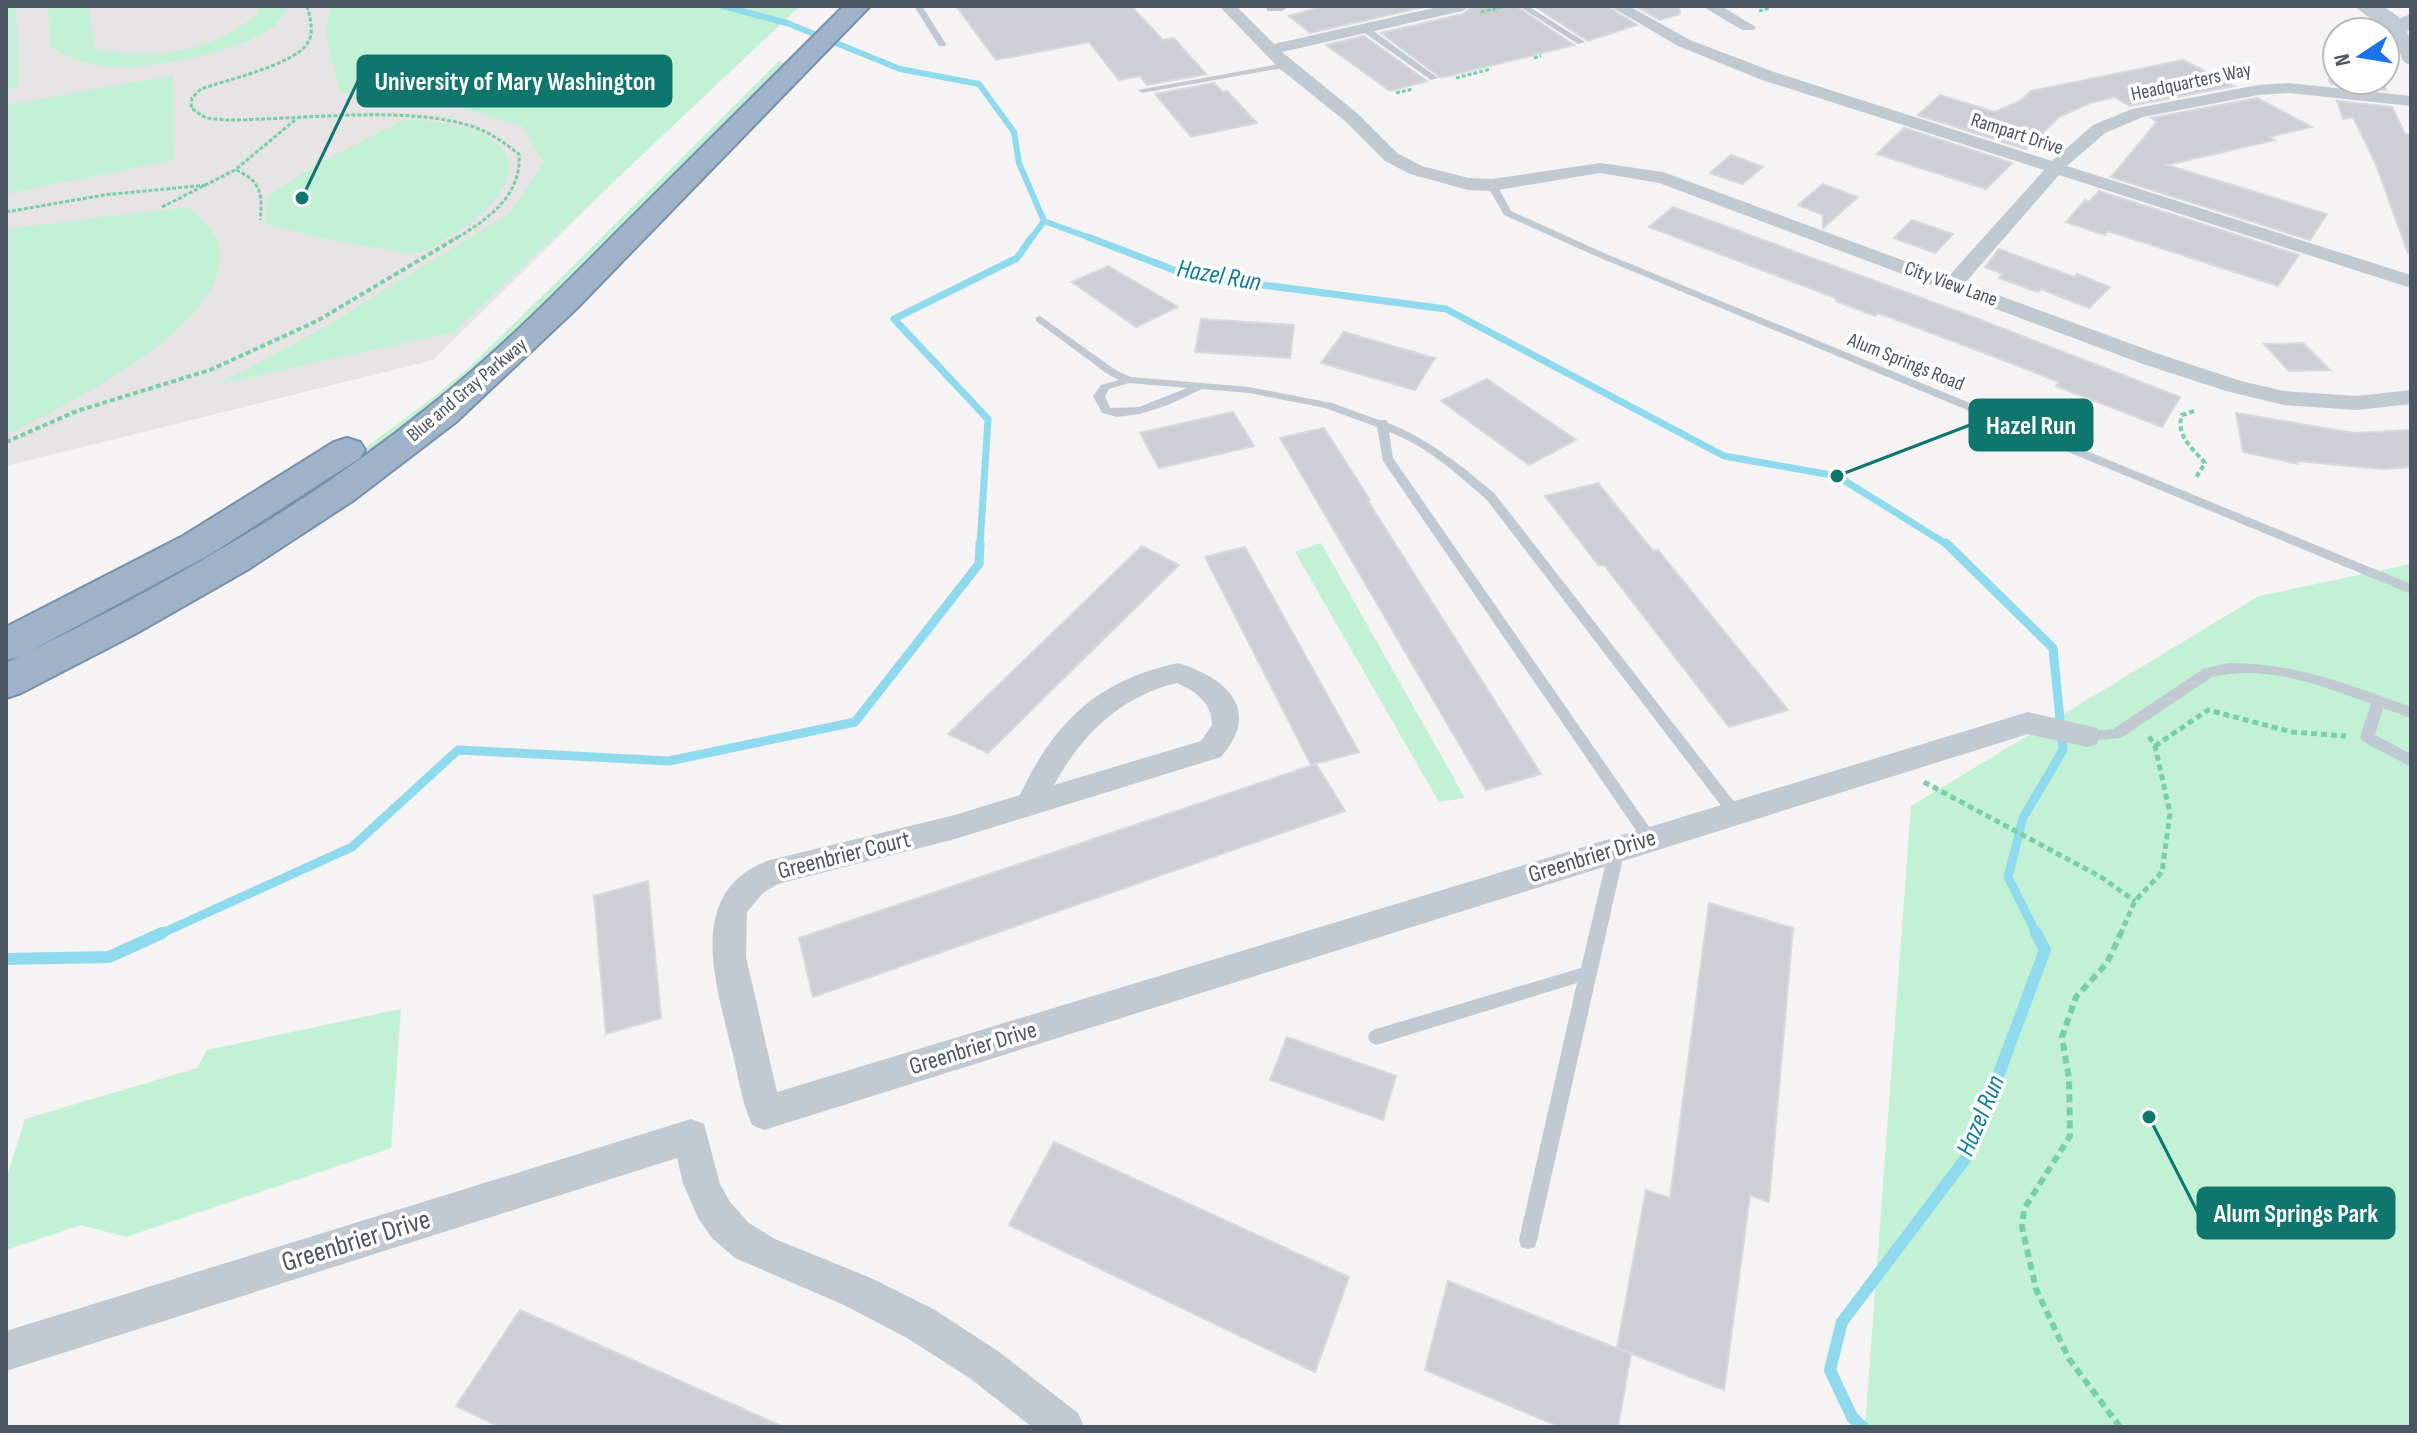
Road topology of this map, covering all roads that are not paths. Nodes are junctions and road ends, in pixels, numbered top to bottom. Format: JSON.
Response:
{"nodes":[{"id":1,"x":918,"y":6,"type":"edge"},
{"id":2,"x":1227,"y":6,"type":"edge"},
{"id":3,"x":1462,"y":6,"type":"edge"},
{"id":4,"x":1523,"y":6,"type":"edge"},
{"id":5,"x":1618,"y":6,"type":"edge"},
{"id":6,"x":1710,"y":6,"type":"edge"},
{"id":7,"x":2365,"y":6,"type":"edge"},
{"id":8,"x":838,"y":10,"type":"edge"},
{"id":9,"x":2402,"y":16,"type":"edge"},
{"id":10,"x":1748,"y":27,"type":"dead end"},
{"id":11,"x":1365,"y":29,"type":"junction"},
{"id":12,"x":1581,"y":42,"type":"dead end"},
{"id":13,"x":942,"y":44,"type":"dead end"},
{"id":14,"x":1270,"y":50,"type":"junction"},
{"id":15,"x":787,"y":55,"type":"junction"},
{"id":16,"x":2411,"y":61,"type":"edge"},
{"id":17,"x":1285,"y":65,"type":"junction"},
{"id":18,"x":1434,"y":78,"type":"dead end"},
{"id":19,"x":1142,"y":90,"type":"dead end"},
{"id":20,"x":2411,"y":101,"type":"edge"},
{"id":21,"x":2054,"y":170,"type":"junction"},
{"id":22,"x":1492,"y":185,"type":"junction"},
{"id":23,"x":2411,"y":282,"type":"edge"},
{"id":24,"x":1952,"y":285,"type":"junction"},
{"id":25,"x":1040,"y":319,"type":"dead end"},
{"id":26,"x":1129,"y":380,"type":"junction"},
{"id":27,"x":1201,"y":386,"type":"junction"},
{"id":28,"x":2411,"y":397,"type":"edge"},
{"id":29,"x":1382,"y":423,"type":"junction"},
{"id":30,"x":2411,"y":589,"type":"edge"},
{"id":31,"x":6,"y":645,"type":"edge"},
{"id":32,"x":6,"y":682,"type":"edge"},
{"id":33,"x":2379,"y":700,"type":"junction"},
{"id":34,"x":2411,"y":713,"type":"edge"},
{"id":35,"x":2087,"y":736,"type":"joint"},
{"id":36,"x":2411,"y":761,"type":"edge"},
{"id":37,"x":1031,"y":804,"type":"junction"},
{"id":38,"x":1734,"y":812,"type":"junction"},
{"id":39,"x":1649,"y":838,"type":"junction"},
{"id":40,"x":1617,"y":848,"type":"junction"},
{"id":41,"x":1588,"y":973,"type":"junction"},
{"id":42,"x":1376,"y":1037,"type":"dead end"},
{"id":43,"x":764,"y":1113,"type":"joint"},
{"id":44,"x":1528,"y":1240,"type":"dead end"},
{"id":45,"x":6,"y":1351,"type":"edge"},
{"id":46,"x":1064,"y":1427,"type":"edge"}],
"edges":[{"from":1,"to":13,"type":"lane"},
{"from":2,"to":14,"type":"street","name":"City View Lane"},
{"from":3,"to":11,"type":"street"},
{"from":4,"to":12,"type":"lane"},
{"from":5,"to":21,"type":"street","name":"Rampart Drive"},
{"from":6,"to":10,"type":"street"},
{"from":7,"to":9,"type":"main road"},
{"from":8,"to":15,"type":"highway","name":"Blue and Gray Parkway"},
{"from":9,"to":16,"type":"street"},
{"from":11,"to":14,"type":"street"},
{"from":11,"to":18,"type":"lane"},
{"from":14,"to":17,"type":"street","name":"City View Lane"},
{"from":15,"to":31,"type":"highway","name":"Blue and Gray Parkway"},
{"from":15,"to":32,"type":"highway","name":"Blue and Gray Parkway"},
{"from":17,"to":19,"type":"lane"},
{"from":17,"to":22,"type":"street","name":"City View Lane"},
{"from":20,"to":21,"type":"street","name":"Headquarters Way"},
{"from":21,"to":23,"type":"street","name":"Rampart Drive"},
{"from":21,"to":24,"type":"street","name":"Headquarters Way"},
{"from":22,"to":24,"type":"street","name":"City View Lane"},
{"from":22,"to":30,"type":"lane","name":"Alum Springs Road"},
{"from":24,"to":28,"type":"street","name":"City View Lane"},
{"from":25,"to":26,"type":"lane"},
{"from":26,"to":27,"type":"lane"},
{"from":26,"to":27,"type":"lane"},
{"from":27,"to":29,"type":"lane"},
{"from":29,"to":38,"type":"lane"},
{"from":29,"to":39,"type":"lane"},
{"from":33,"to":34,"type":"lane","name":"Greenbrier Drive"},
{"from":33,"to":35,"type":"lane","name":"Greenbrier Drive"},
{"from":33,"to":36,"type":"lane"},
{"from":35,"to":38,"type":"street","name":"Greenbrier Drive"},
{"from":37,"to":37,"type":"street","name":"Greenbrier Court"},
{"from":37,"to":43,"type":"street","name":"Greenbrier Court"},
{"from":38,"to":39,"type":"street","name":"Greenbrier Drive"},
{"from":39,"to":40,"type":"street","name":"Greenbrier Drive"},
{"from":40,"to":41,"type":"lane"},
{"from":40,"to":43,"type":"street","name":"Greenbrier Drive"},
{"from":41,"to":42,"type":"lane"},
{"from":41,"to":44,"type":"lane"},
{"from":45,"to":46,"type":"street","name":"Greenbrier Drive"}]}
